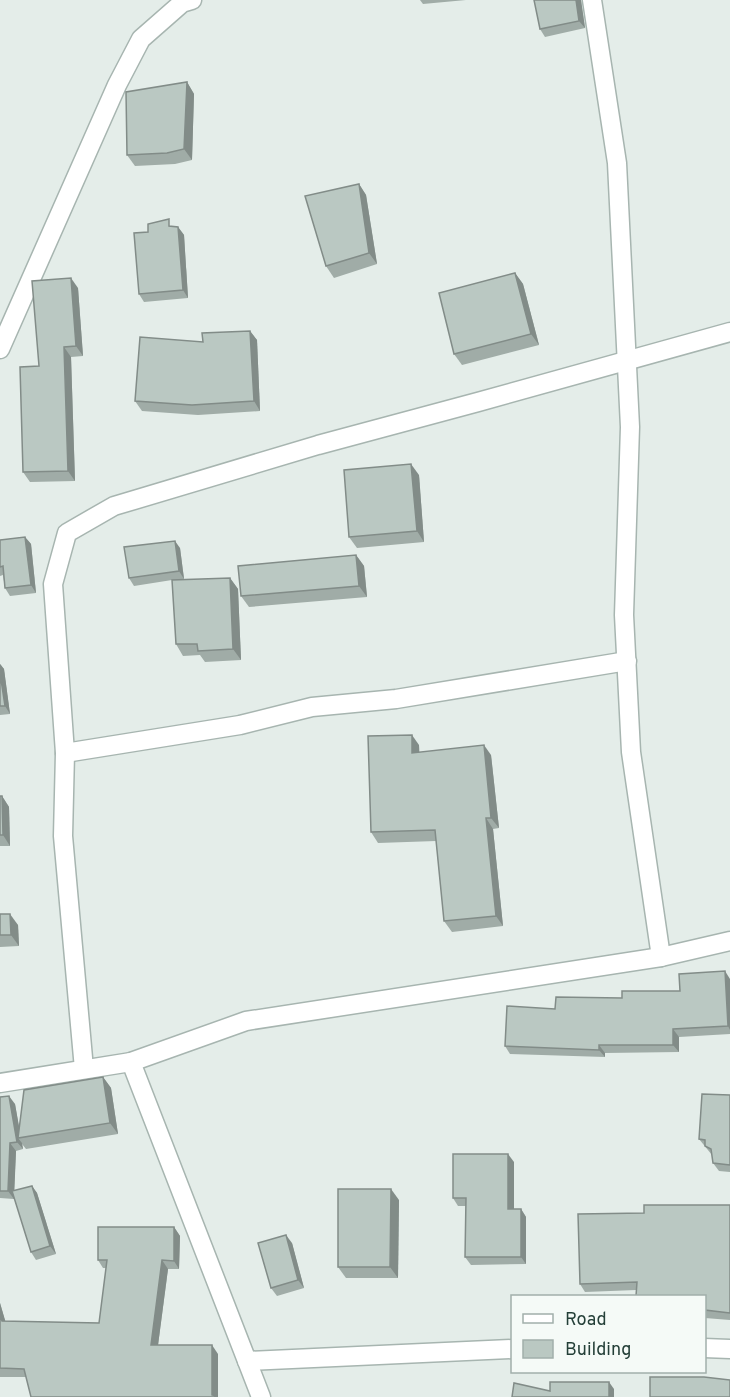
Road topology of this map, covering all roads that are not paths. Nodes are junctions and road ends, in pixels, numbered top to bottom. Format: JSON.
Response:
{"nodes":[{"id":1,"x":592,"y":0,"type":"edge"},
{"id":2,"x":185,"y":1,"type":"edge"},
{"id":3,"x":730,"y":332,"type":"edge"},
{"id":4,"x":0,"y":349,"type":"edge"},
{"id":5,"x":627,"y":362,"type":"junction"},
{"id":6,"x":627,"y":661,"type":"junction"},
{"id":7,"x":65,"y":753,"type":"junction"},
{"id":8,"x":730,"y":941,"type":"edge"},
{"id":9,"x":661,"y":957,"type":"junction"},
{"id":10,"x":131,"y":1062,"type":"junction"},
{"id":11,"x":84,"y":1069,"type":"junction"},
{"id":12,"x":0,"y":1083,"type":"edge"},
{"id":13,"x":706,"y":1348,"type":"edge"},
{"id":14,"x":511,"y":1349,"type":"edge"},
{"id":15,"x":730,"y":1349,"type":"edge"},
{"id":16,"x":247,"y":1361,"type":"junction"},
{"id":17,"x":261,"y":1397,"type":"edge"}],
"edges":[{"from":1,"to":5,"type":"street"},
{"from":2,"to":4,"type":"street"},
{"from":3,"to":5,"type":"street"},
{"from":5,"to":6,"type":"street"},
{"from":5,"to":7,"type":"street"},
{"from":6,"to":7,"type":"street"},
{"from":6,"to":9,"type":"street"},
{"from":7,"to":11,"type":"street"},
{"from":8,"to":9,"type":"street"},
{"from":9,"to":10,"type":"street"},
{"from":10,"to":11,"type":"street"},
{"from":10,"to":16,"type":"street"},
{"from":11,"to":12,"type":"street"},
{"from":13,"to":15,"type":"street"},
{"from":14,"to":16,"type":"street"},
{"from":16,"to":17,"type":"street"}]}
